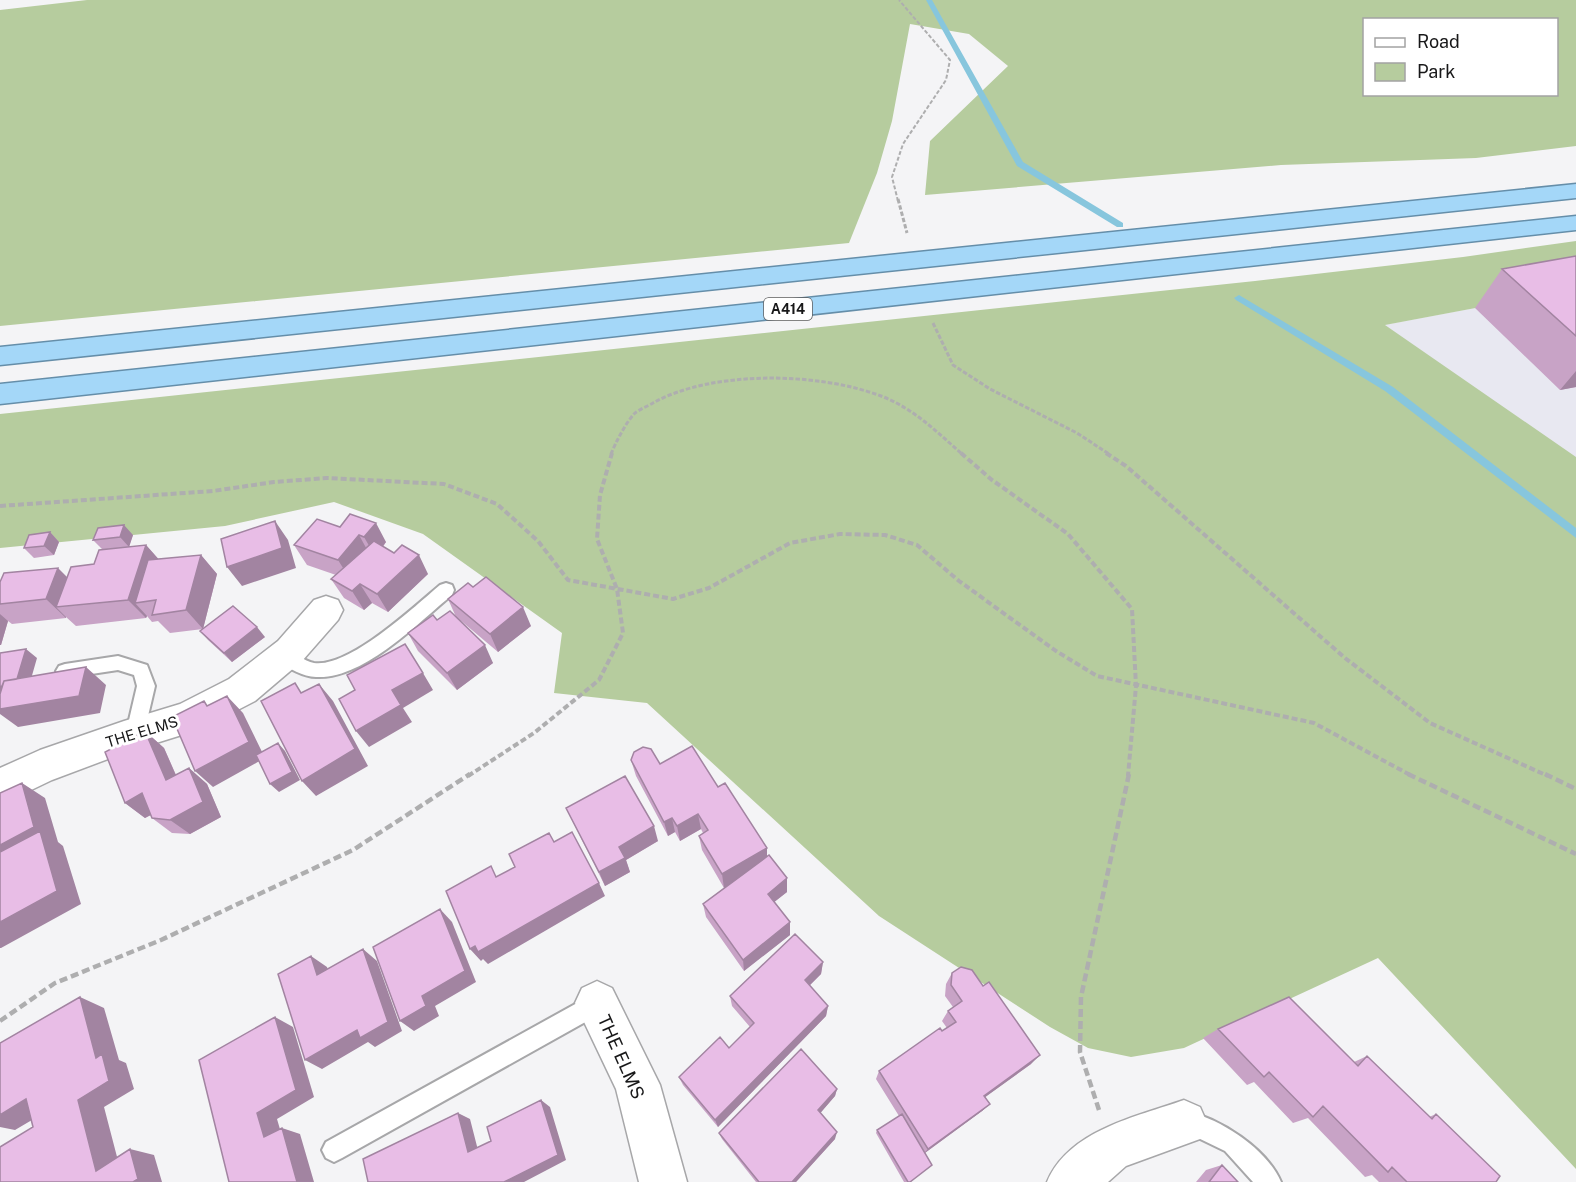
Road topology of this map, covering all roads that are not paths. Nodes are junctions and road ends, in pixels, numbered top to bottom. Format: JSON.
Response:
{"nodes":[{"id":1,"x":1576,"y":191,"type":"edge"},
{"id":2,"x":1576,"y":223,"type":"edge"},
{"id":3,"x":0,"y":356,"type":"edge"},
{"id":4,"x":0,"y":394,"type":"edge"},
{"id":5,"x":446,"y":590,"type":"dead end"},
{"id":6,"x":326,"y":610,"type":"dead end"},
{"id":7,"x":284,"y":656,"type":"junction"},
{"id":8,"x":44,"y":675,"type":"edge"},
{"id":9,"x":135,"y":733,"type":"junction"},
{"id":10,"x":0,"y":787,"type":"edge"},
{"id":11,"x":597,"y":1003,"type":"joint"},
{"id":12,"x":1184,"y":1123,"type":"joint"},
{"id":13,"x":334,"y":1150,"type":"dead end"},
{"id":14,"x":663,"y":1182,"type":"edge"},
{"id":15,"x":1071,"y":1182,"type":"edge"},
{"id":16,"x":1269,"y":1182,"type":"edge"}],
"edges":[{"from":1,"to":3,"type":"highway","number":"A414"},
{"from":2,"to":4,"type":"highway","number":"A414"},
{"from":5,"to":7,"type":"lane"},
{"from":6,"to":7,"type":"street","name":"THE ELMS"},
{"from":7,"to":9,"type":"street","name":"THE ELMS"},
{"from":8,"to":9,"type":"lane"},
{"from":9,"to":10,"type":"street","name":"THE ELMS"},
{"from":11,"to":13,"type":"lane"},
{"from":11,"to":14,"type":"street","name":"THE ELMS"},
{"from":12,"to":15,"type":"street"},
{"from":12,"to":16,"type":"lane"}]}
